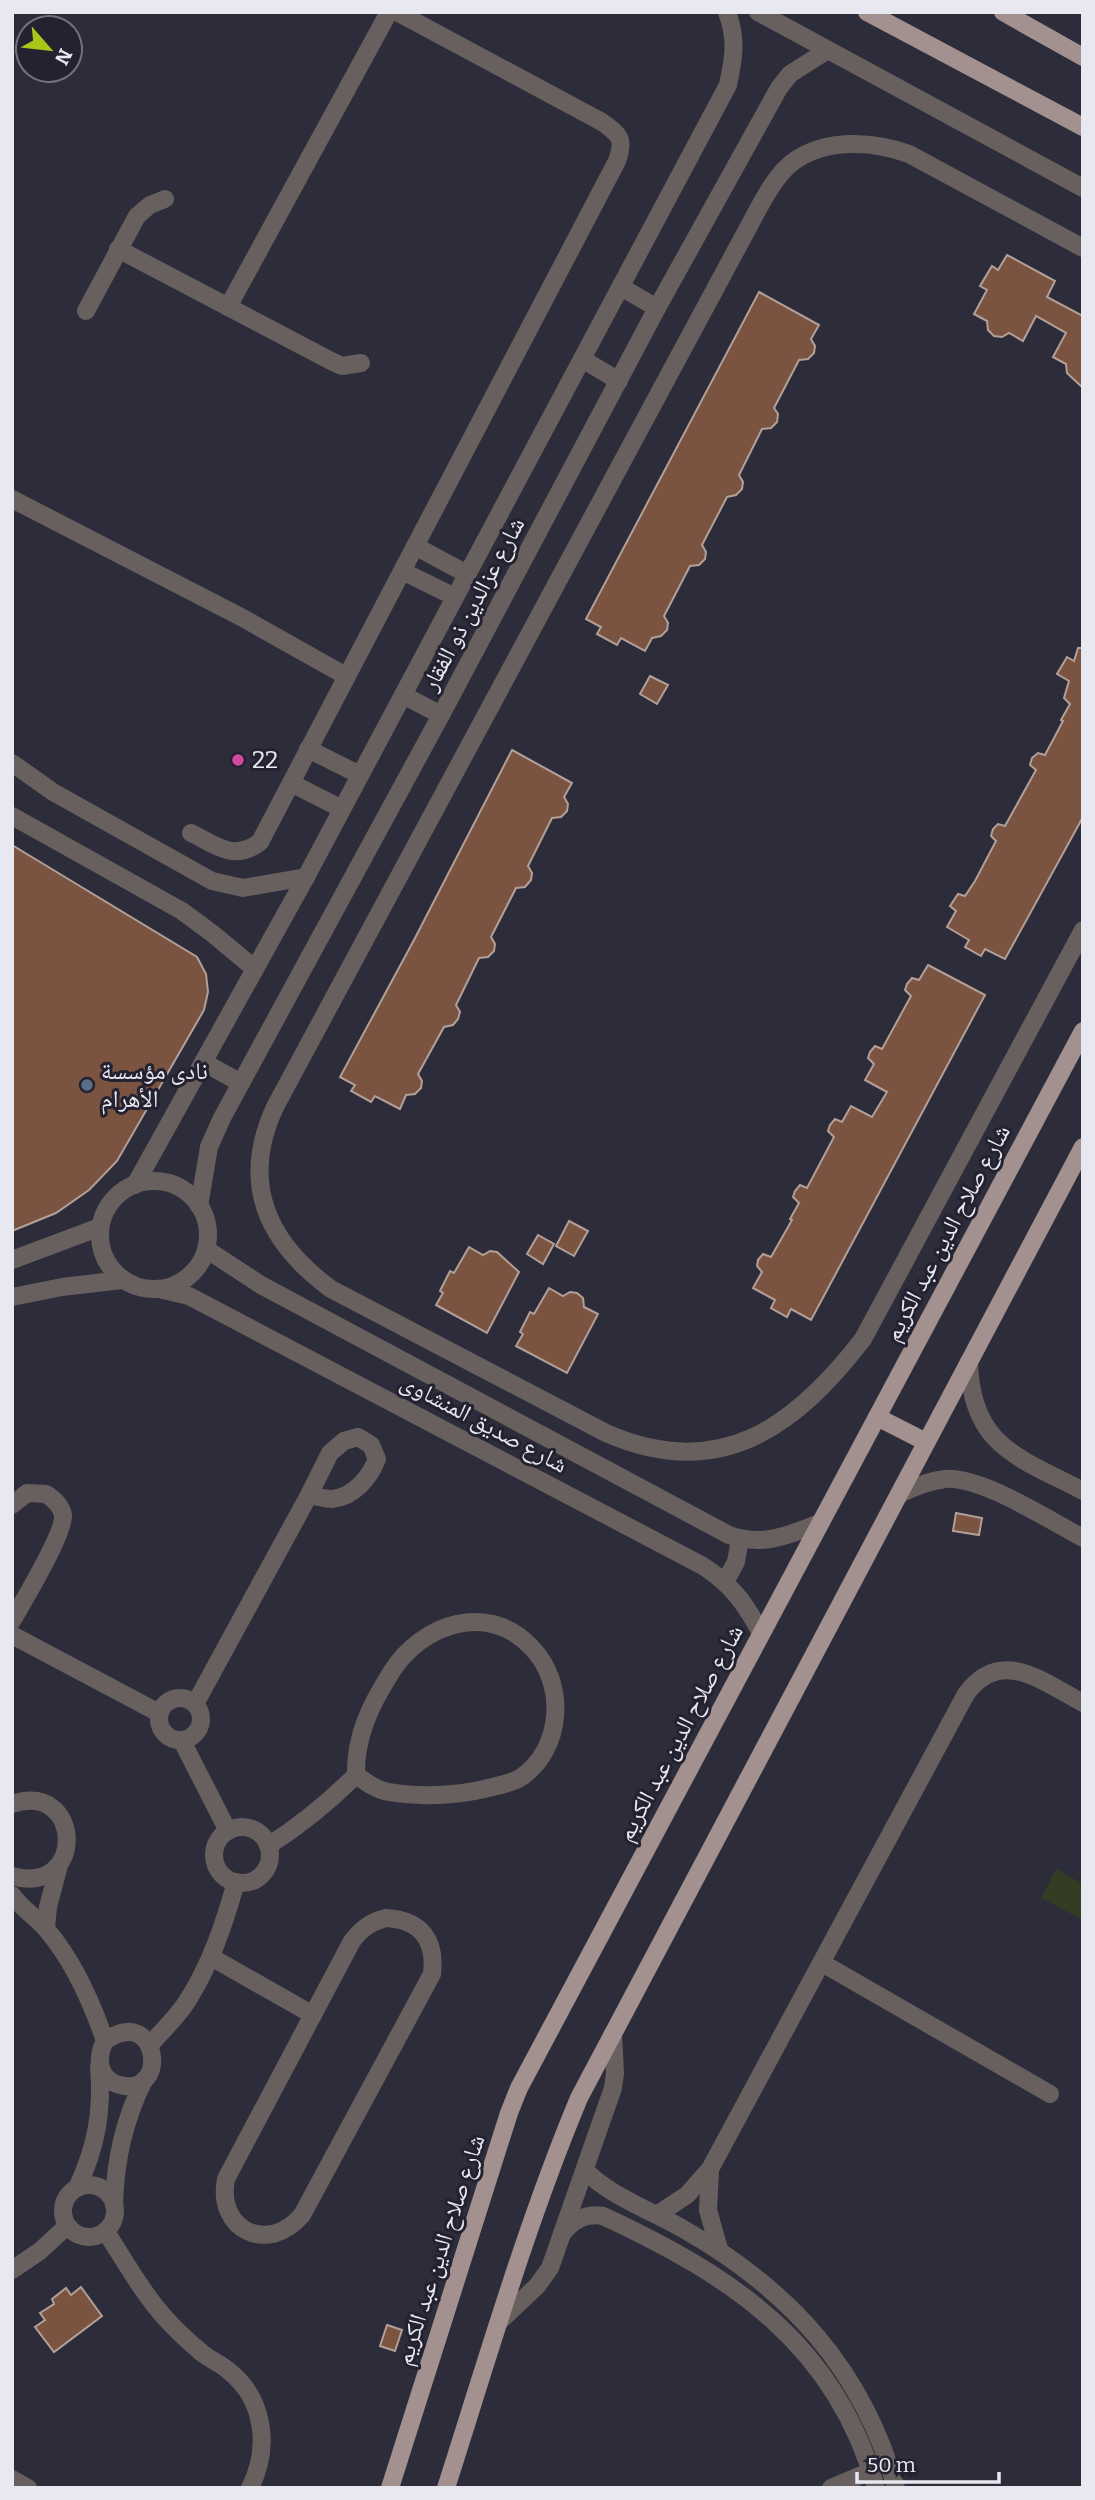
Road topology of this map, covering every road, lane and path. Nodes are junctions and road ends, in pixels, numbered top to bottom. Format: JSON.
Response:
{"nodes":[{"id":1,"x":389,"y":12,"type":"edge"},
{"id":2,"x":397,"y":12,"type":"edge"},
{"id":3,"x":727,"y":12,"type":"edge"},
{"id":4,"x":758,"y":12,"type":"edge"},
{"id":5,"x":867,"y":12,"type":"edge"},
{"id":6,"x":1003,"y":12,"type":"edge"},
{"id":7,"x":828,"y":50,"type":"junction"},
{"id":8,"x":1083,"y":57,"type":"edge"},
{"id":9,"x":1083,"y":127,"type":"edge"},
{"id":10,"x":1083,"y":188,"type":"edge"},
{"id":11,"x":165,"y":199,"type":"dead end"},
{"id":12,"x":1083,"y":248,"type":"edge"},
{"id":13,"x":118,"y":250,"type":"junction"},
{"id":14,"x":621,"y":287,"type":"junction"},
{"id":15,"x":228,"y":307,"type":"junction"},
{"id":16,"x":657,"y":308,"type":"junction"},
{"id":17,"x":86,"y":311,"type":"dead end"},
{"id":18,"x":582,"y":359,"type":"junction"},
{"id":19,"x":361,"y":363,"type":"dead end"},
{"id":20,"x":619,"y":381,"type":"junction"},
{"id":21,"x":12,"y":499,"type":"edge"},
{"id":22,"x":415,"y":546,"type":"junction"},
{"id":23,"x":402,"y":571,"type":"junction"},
{"id":24,"x":467,"y":574,"type":"junction"},
{"id":25,"x":455,"y":597,"type":"junction"},
{"id":26,"x":346,"y":677,"type":"junction"},
{"id":27,"x":403,"y":695,"type":"junction"},
{"id":28,"x":441,"y":715,"type":"junction"},
{"id":29,"x":308,"y":749,"type":"junction"},
{"id":30,"x":12,"y":763,"type":"edge"},
{"id":31,"x":360,"y":775,"type":"junction"},
{"id":32,"x":291,"y":783,"type":"junction"},
{"id":33,"x":342,"y":809,"type":"junction"},
{"id":34,"x":12,"y":816,"type":"edge"},
{"id":35,"x":191,"y":833,"type":"dead end"},
{"id":36,"x":306,"y":877,"type":"junction"},
{"id":37,"x":1083,"y":930,"type":"edge"},
{"id":38,"x":255,"y":970,"type":"junction"},
{"id":39,"x":1083,"y":1031,"type":"edge"},
{"id":40,"x":202,"y":1062,"type":"junction"},
{"id":41,"x":241,"y":1083,"type":"junction"},
{"id":42,"x":1083,"y":1147,"type":"edge"},
{"id":43,"x":135,"y":1185,"type":"junction"},
{"id":44,"x":199,"y":1206,"type":"junction"},
{"id":45,"x":100,"y":1227,"type":"junction"},
{"id":46,"x":206,"y":1249,"type":"junction"},
{"id":47,"x":12,"y":1260,"type":"edge"},
{"id":48,"x":122,"y":1280,"type":"junction"},
{"id":49,"x":159,"y":1289,"type":"junction"},
{"id":50,"x":12,"y":1297,"type":"edge"},
{"id":51,"x":969,"y":1362,"type":"junction"},
{"id":52,"x":491,"y":1373,"type":"junction"},
{"id":53,"x":476,"y":1399,"type":"junction"},
{"id":54,"x":877,"y":1417,"type":"junction"},
{"id":55,"x":926,"y":1442,"type":"junction"},
{"id":56,"x":1083,"y":1490,"type":"edge"},
{"id":57,"x":899,"y":1494,"type":"junction"},
{"id":58,"x":309,"y":1496,"type":"dead end"},
{"id":59,"x":12,"y":1505,"type":"edge"},
{"id":60,"x":820,"y":1523,"type":"junction"},
{"id":61,"x":1083,"y":1538,"type":"edge"},
{"id":62,"x":740,"y":1539,"type":"junction"},
{"id":63,"x":725,"y":1582,"type":"junction"},
{"id":64,"x":12,"y":1621,"type":"edge"},
{"id":65,"x":761,"y":1633,"type":"junction"},
{"id":66,"x":12,"y":1634,"type":"edge"},
{"id":67,"x":1083,"y":1703,"type":"edge"},
{"id":68,"x":195,"y":1704,"type":"junction"},
{"id":69,"x":159,"y":1713,"type":"junction"},
{"id":70,"x":182,"y":1741,"type":"junction"},
{"id":71,"x":356,"y":1775,"type":"junction"},
{"id":72,"x":12,"y":1804,"type":"edge"},
{"id":73,"x":228,"y":1831,"type":"junction"},
{"id":74,"x":268,"y":1846,"type":"junction"},
{"id":75,"x":59,"y":1865,"type":"junction"},
{"id":76,"x":12,"y":1876,"type":"edge"},
{"id":77,"x":236,"y":1882,"type":"junction"},
{"id":78,"x":12,"y":1895,"type":"edge"},
{"id":79,"x":46,"y":1928,"type":"junction"},
{"id":80,"x":211,"y":1957,"type":"junction"},
{"id":81,"x":822,"y":1963,"type":"junction"},
{"id":82,"x":313,"y":2015,"type":"junction"},
{"id":83,"x":612,"y":2033,"type":"junction"},
{"id":84,"x":105,"y":2041,"type":"junction"},
{"id":85,"x":150,"y":2045,"type":"junction"},
{"id":86,"x":99,"y":2063,"type":"junction"},
{"id":87,"x":144,"y":2080,"type":"junction"},
{"id":88,"x":1050,"y":2094,"type":"dead end"},
{"id":89,"x":710,"y":2169,"type":"junction"},
{"id":90,"x":585,"y":2170,"type":"junction"},
{"id":91,"x":76,"y":2188,"type":"junction"},
{"id":92,"x":627,"y":2199,"type":"junction"},
{"id":93,"x":114,"y":2204,"type":"junction"},
{"id":94,"x":658,"y":2214,"type":"junction"},
{"id":95,"x":617,"y":2222,"type":"junction"},
{"id":96,"x":67,"y":2226,"type":"junction"},
{"id":97,"x":106,"y":2232,"type":"junction"},
{"id":98,"x":562,"y":2234,"type":"junction"},
{"id":99,"x":696,"y":2236,"type":"junction"},
{"id":100,"x":719,"y":2249,"type":"junction"},
{"id":101,"x":684,"y":2258,"type":"junction"},
{"id":102,"x":12,"y":2270,"type":"edge"},
{"id":103,"x":500,"y":2321,"type":"junction"},
{"id":104,"x":12,"y":2479,"type":"edge"},
{"id":105,"x":874,"y":2479,"type":"edge"},
{"id":106,"x":28,"y":2488,"type":"edge"},
{"id":107,"x":250,"y":2488,"type":"edge"},
{"id":108,"x":390,"y":2488,"type":"edge"},
{"id":109,"x":446,"y":2488,"type":"edge"},
{"id":110,"x":831,"y":2488,"type":"edge"},
{"id":111,"x":897,"y":2488,"type":"edge"}],
"edges":[{"from":1,"to":15,"type":"street"},
{"from":2,"to":22,"type":"street"},
{"from":3,"to":14,"type":"street","name":"شارع عزالدين ذو الفقار"},
{"from":4,"to":7,"type":"street"},
{"from":5,"to":9,"type":"main road"},
{"from":6,"to":8,"type":"main road"},
{"from":7,"to":10,"type":"street"},
{"from":7,"to":16,"type":"street","name":"شارع عزالدين ذو الفقار"},
{"from":11,"to":13,"type":"street"},
{"from":12,"to":52,"type":"street"},
{"from":13,"to":15,"type":"street"},
{"from":13,"to":17,"type":"street"},
{"from":14,"to":16,"type":"street"},
{"from":14,"to":18,"type":"street","name":"شارع عزالدين ذو الفقار"},
{"from":15,"to":19,"type":"street"},
{"from":16,"to":20,"type":"street","name":"شارع عزالدين ذو الفقار"},
{"from":18,"to":20,"type":"street"},
{"from":18,"to":24,"type":"street","name":"شارع عزالدين ذو الفقار"},
{"from":20,"to":28,"type":"street","name":"شارع عزالدين ذو الفقار"},
{"from":21,"to":26,"type":"street"},
{"from":22,"to":23,"type":"street"},
{"from":22,"to":24,"type":"street"},
{"from":23,"to":25,"type":"street"},
{"from":23,"to":26,"type":"street"},
{"from":24,"to":25,"type":"street","name":"شارع عزالدين ذو الفقار"},
{"from":25,"to":27,"type":"street","name":"شارع عزالدين ذو الفقار"},
{"from":26,"to":29,"type":"street"},
{"from":27,"to":28,"type":"street"},
{"from":27,"to":31,"type":"street","name":"شارع عزالدين ذو الفقار"},
{"from":28,"to":41,"type":"street","name":"شارع عزالدين ذو الفقار"},
{"from":29,"to":31,"type":"street"},
{"from":29,"to":32,"type":"street"},
{"from":30,"to":36,"type":"street"},
{"from":31,"to":33,"type":"street","name":"شارع عزالدين ذو الفقار"},
{"from":32,"to":33,"type":"street"},
{"from":32,"to":35,"type":"street"},
{"from":33,"to":36,"type":"street","name":"شارع عزالدين ذو الفقار"},
{"from":34,"to":38,"type":"street"},
{"from":36,"to":38,"type":"street","name":"شارع عزالدين ذو الفقار"},
{"from":37,"to":52,"type":"street"},
{"from":38,"to":40,"type":"street","name":"شارع عزالدين ذو الفقار"},
{"from":39,"to":54,"type":"main road","name":"شارع صلاح الدين عبد الكريم"},
{"from":40,"to":41,"type":"street"},
{"from":40,"to":43,"type":"street","name":"شارع عزالدين ذو الفقار"},
{"from":41,"to":44,"type":"street","name":"شارع عزالدين ذو الفقار"},
{"from":42,"to":51,"type":"main road"},
{"from":43,"to":44,"type":"street"},
{"from":43,"to":45,"type":"street"},
{"from":44,"to":46,"type":"street"},
{"from":45,"to":47,"type":"street"},
{"from":45,"to":48,"type":"street"},
{"from":46,"to":49,"type":"street"},
{"from":46,"to":53,"type":"street","name":"شارع صديق المنشاوى"},
{"from":48,"to":49,"type":"street"},
{"from":48,"to":50,"type":"street"},
{"from":49,"to":63,"type":"street","name":"شارع صديق المنشاوى"},
{"from":51,"to":55,"type":"main road"},
{"from":51,"to":56,"type":"street"},
{"from":52,"to":53,"type":"street"},
{"from":53,"to":62,"type":"street","name":"شارع صديق المنشاوى"},
{"from":54,"to":55,"type":"main road"},
{"from":54,"to":60,"type":"main road","name":"شارع صلاح الدين عبد الكريم"},
{"from":55,"to":57,"type":"main road"},
{"from":57,"to":61,"type":"street"},
{"from":57,"to":83,"type":"main road"},
{"from":58,"to":68,"type":"street"},
{"from":59,"to":64,"type":"street"},
{"from":60,"to":62,"type":"street","name":"شارع صديق المنشاوى"},
{"from":60,"to":65,"type":"main road","name":"شارع صلاح الدين عبد الكريم"},
{"from":62,"to":63,"type":"street"},
{"from":63,"to":65,"type":"street","name":"شارع صديق المنشاوى"},
{"from":65,"to":108,"type":"main road","name":"شارع صلاح الدين عبد الكريم"},
{"from":66,"to":69,"type":"street"},
{"from":67,"to":81,"type":"street"},
{"from":68,"to":69,"type":"street"},
{"from":68,"to":70,"type":"street"},
{"from":69,"to":70,"type":"street"},
{"from":70,"to":73,"type":"street"},
{"from":71,"to":71,"type":"street"},
{"from":71,"to":74,"type":"street"},
{"from":72,"to":75,"type":"street"},
{"from":73,"to":74,"type":"street"},
{"from":73,"to":77,"type":"street"},
{"from":74,"to":77,"type":"street"},
{"from":75,"to":76,"type":"street"},
{"from":75,"to":79,"type":"street"},
{"from":77,"to":80,"type":"street"},
{"from":78,"to":79,"type":"street"},
{"from":79,"to":84,"type":"street"},
{"from":80,"to":82,"type":"street"},
{"from":80,"to":85,"type":"street"},
{"from":81,"to":88,"type":"street"},
{"from":81,"to":89,"type":"street"},
{"from":82,"to":82,"type":"street"},
{"from":83,"to":90,"type":"street"},
{"from":83,"to":103,"type":"main road"},
{"from":84,"to":85,"type":"street"},
{"from":84,"to":86,"type":"street"},
{"from":85,"to":87,"type":"street"},
{"from":86,"to":87,"type":"street"},
{"from":86,"to":91,"type":"street"},
{"from":87,"to":93,"type":"street"},
{"from":89,"to":94,"type":"street"},
{"from":89,"to":100,"type":"street"},
{"from":90,"to":92,"type":"street"},
{"from":90,"to":98,"type":"street"},
{"from":91,"to":93,"type":"street"},
{"from":91,"to":96,"type":"street"},
{"from":92,"to":94,"type":"street"},
{"from":92,"to":95,"type":"street"},
{"from":93,"to":97,"type":"street"},
{"from":94,"to":99,"type":"street"},
{"from":95,"to":98,"type":"street"},
{"from":95,"to":101,"type":"street"},
{"from":96,"to":97,"type":"street"},
{"from":96,"to":102,"type":"street"},
{"from":97,"to":107,"type":"street"},
{"from":98,"to":103,"type":"street"},
{"from":99,"to":100,"type":"street"},
{"from":99,"to":101,"type":"street"},
{"from":100,"to":111,"type":"street"},
{"from":101,"to":105,"type":"street"},
{"from":103,"to":109,"type":"main road"},
{"from":104,"to":106,"type":"street"},
{"from":105,"to":110,"type":"street"}]}
